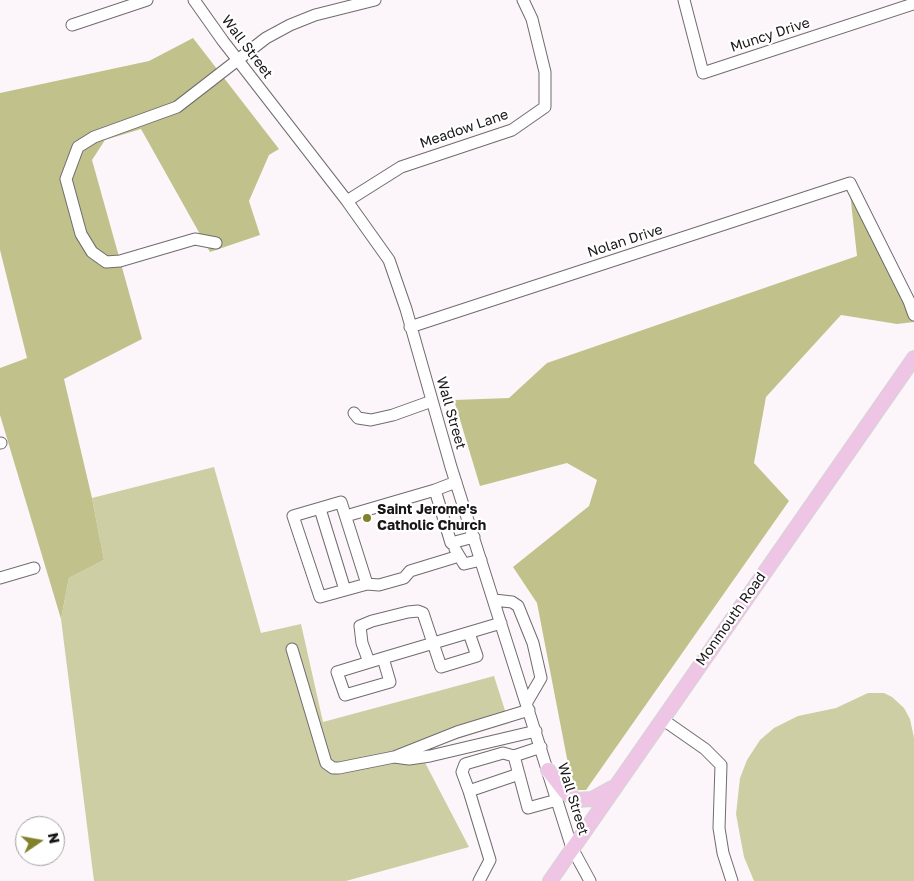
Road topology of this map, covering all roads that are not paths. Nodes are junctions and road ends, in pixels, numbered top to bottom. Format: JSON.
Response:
{"nodes":[{"id":1,"x":146,"y":0,"type":"edge"},
{"id":2,"x":194,"y":0,"type":"edge"},
{"id":3,"x":375,"y":0,"type":"edge"},
{"id":4,"x":523,"y":0,"type":"edge"},
{"id":5,"x":684,"y":0,"type":"edge"},
{"id":6,"x":913,"y":3,"type":"edge"},
{"id":7,"x":72,"y":25,"type":"dead end"},
{"id":8,"x":238,"y":59,"type":"junction"},
{"id":9,"x":545,"y":107,"type":"junction"},
{"id":10,"x":555,"y":114,"type":"dead end"},
{"id":11,"x":347,"y":201,"type":"junction"},
{"id":12,"x":216,"y":243,"type":"dead end"},
{"id":13,"x":914,"y":315,"type":"edge"},
{"id":14,"x":410,"y":327,"type":"junction"},
{"id":15,"x":914,"y":358,"type":"edge"},
{"id":16,"x":432,"y":401,"type":"junction"},
{"id":17,"x":354,"y":413,"type":"dead end"},
{"id":18,"x":456,"y":482,"type":"junction"},
{"id":19,"x":435,"y":490,"type":"junction"},
{"id":20,"x":320,"y":508,"type":"junction"},
{"id":21,"x":346,"y":516,"type":"junction"},
{"id":22,"x":474,"y":537,"type":"junction"},
{"id":23,"x":451,"y":543,"type":"junction"},
{"id":24,"x":459,"y":556,"type":"junction"},
{"id":25,"x":481,"y":560,"type":"junction"},
{"id":26,"x":34,"y":568,"type":"dead end"},
{"id":27,"x":0,"y":578,"type":"edge"},
{"id":28,"x":373,"y":584,"type":"junction"},
{"id":29,"x":345,"y":590,"type":"junction"},
{"id":30,"x":494,"y":600,"type":"junction"},
{"id":31,"x":501,"y":623,"type":"junction"},
{"id":32,"x":469,"y":633,"type":"junction"},
{"id":33,"x":434,"y":643,"type":"junction"},
{"id":34,"x":292,"y":650,"type":"dead end"},
{"id":35,"x":383,"y":658,"type":"junction"},
{"id":36,"x":369,"y":662,"type":"junction"},
{"id":37,"x":528,"y":706,"type":"junction"},
{"id":38,"x":662,"y":720,"type":"junction"},
{"id":39,"x":536,"y":731,"type":"junction"},
{"id":40,"x":541,"y":747,"type":"junction"},
{"id":41,"x":514,"y":756,"type":"junction"},
{"id":42,"x":394,"y":757,"type":"junction"},
{"id":43,"x":548,"y":770,"type":"junction"},
{"id":44,"x":519,"y":774,"type":"junction"},
{"id":45,"x":615,"y":786,"type":"junction"},
{"id":46,"x":469,"y":791,"type":"junction"},
{"id":47,"x":557,"y":800,"type":"junction"},
{"id":48,"x":572,"y":848,"type":"junction"},
{"id":49,"x":479,"y":881,"type":"edge"},
{"id":50,"x":550,"y":881,"type":"edge"},
{"id":51,"x":590,"y":881,"type":"edge"},
{"id":52,"x":732,"y":881,"type":"edge"}],
"edges":[{"from":1,"to":7,"type":"street"},
{"from":2,"to":8,"type":"street","name":"Wall Street"},
{"from":3,"to":8,"type":"street"},
{"from":4,"to":9,"type":"street"},
{"from":5,"to":6,"type":"street","name":"Muncy Drive"},
{"from":8,"to":11,"type":"street","name":"Wall Street"},
{"from":8,"to":12,"type":"street"},
{"from":9,"to":10,"type":"street"},
{"from":9,"to":11,"type":"street","name":"Meadow Lane"},
{"from":11,"to":14,"type":"street","name":"Wall Street"},
{"from":13,"to":14,"type":"street","name":"Nolan Drive"},
{"from":14,"to":16,"type":"street","name":"Wall Street"},
{"from":15,"to":38,"type":"main road","name":"Monmouth Road"},
{"from":16,"to":17,"type":"street"},
{"from":16,"to":18,"type":"street","name":"Wall Street"},
{"from":18,"to":19,"type":"street"},
{"from":18,"to":22,"type":"street","name":"Wall Street"},
{"from":19,"to":21,"type":"street"},
{"from":19,"to":23,"type":"street"},
{"from":20,"to":21,"type":"street"},
{"from":20,"to":29,"type":"street"},
{"from":20,"to":29,"type":"street"},
{"from":21,"to":28,"type":"street"},
{"from":22,"to":23,"type":"street"},
{"from":22,"to":25,"type":"street","name":"Wall Street"},
{"from":23,"to":24,"type":"street"},
{"from":24,"to":25,"type":"street"},
{"from":24,"to":28,"type":"street"},
{"from":25,"to":30,"type":"street","name":"Wall Street"},
{"from":26,"to":27,"type":"street"},
{"from":28,"to":29,"type":"street"},
{"from":30,"to":31,"type":"street","name":"Wall Street"},
{"from":30,"to":37,"type":"street"},
{"from":31,"to":32,"type":"street"},
{"from":31,"to":37,"type":"street","name":"Wall Street"},
{"from":32,"to":33,"type":"street"},
{"from":32,"to":33,"type":"street"},
{"from":33,"to":35,"type":"street"},
{"from":33,"to":36,"type":"street"},
{"from":34,"to":42,"type":"street"},
{"from":35,"to":36,"type":"street"},
{"from":35,"to":36,"type":"street"},
{"from":37,"to":39,"type":"street","name":"Wall Street"},
{"from":37,"to":42,"type":"street"},
{"from":38,"to":45,"type":"main road","name":"Monmouth Road"},
{"from":38,"to":52,"type":"street"},
{"from":39,"to":40,"type":"street","name":"Wall Street"},
{"from":39,"to":42,"type":"street"},
{"from":40,"to":41,"type":"street"},
{"from":40,"to":43,"type":"street","name":"Wall Street"},
{"from":41,"to":44,"type":"street"},
{"from":41,"to":46,"type":"street"},
{"from":43,"to":45,"type":"main road"},
{"from":43,"to":47,"type":"street","name":"Wall Street"},
{"from":44,"to":46,"type":"street"},
{"from":44,"to":47,"type":"street"},
{"from":45,"to":48,"type":"main road","name":"Monmouth Road"},
{"from":46,"to":49,"type":"street"},
{"from":47,"to":48,"type":"street","name":"Wall Street"},
{"from":48,"to":50,"type":"main road","name":"Monmouth Road"},
{"from":48,"to":51,"type":"street","name":"Wall Street"}]}
